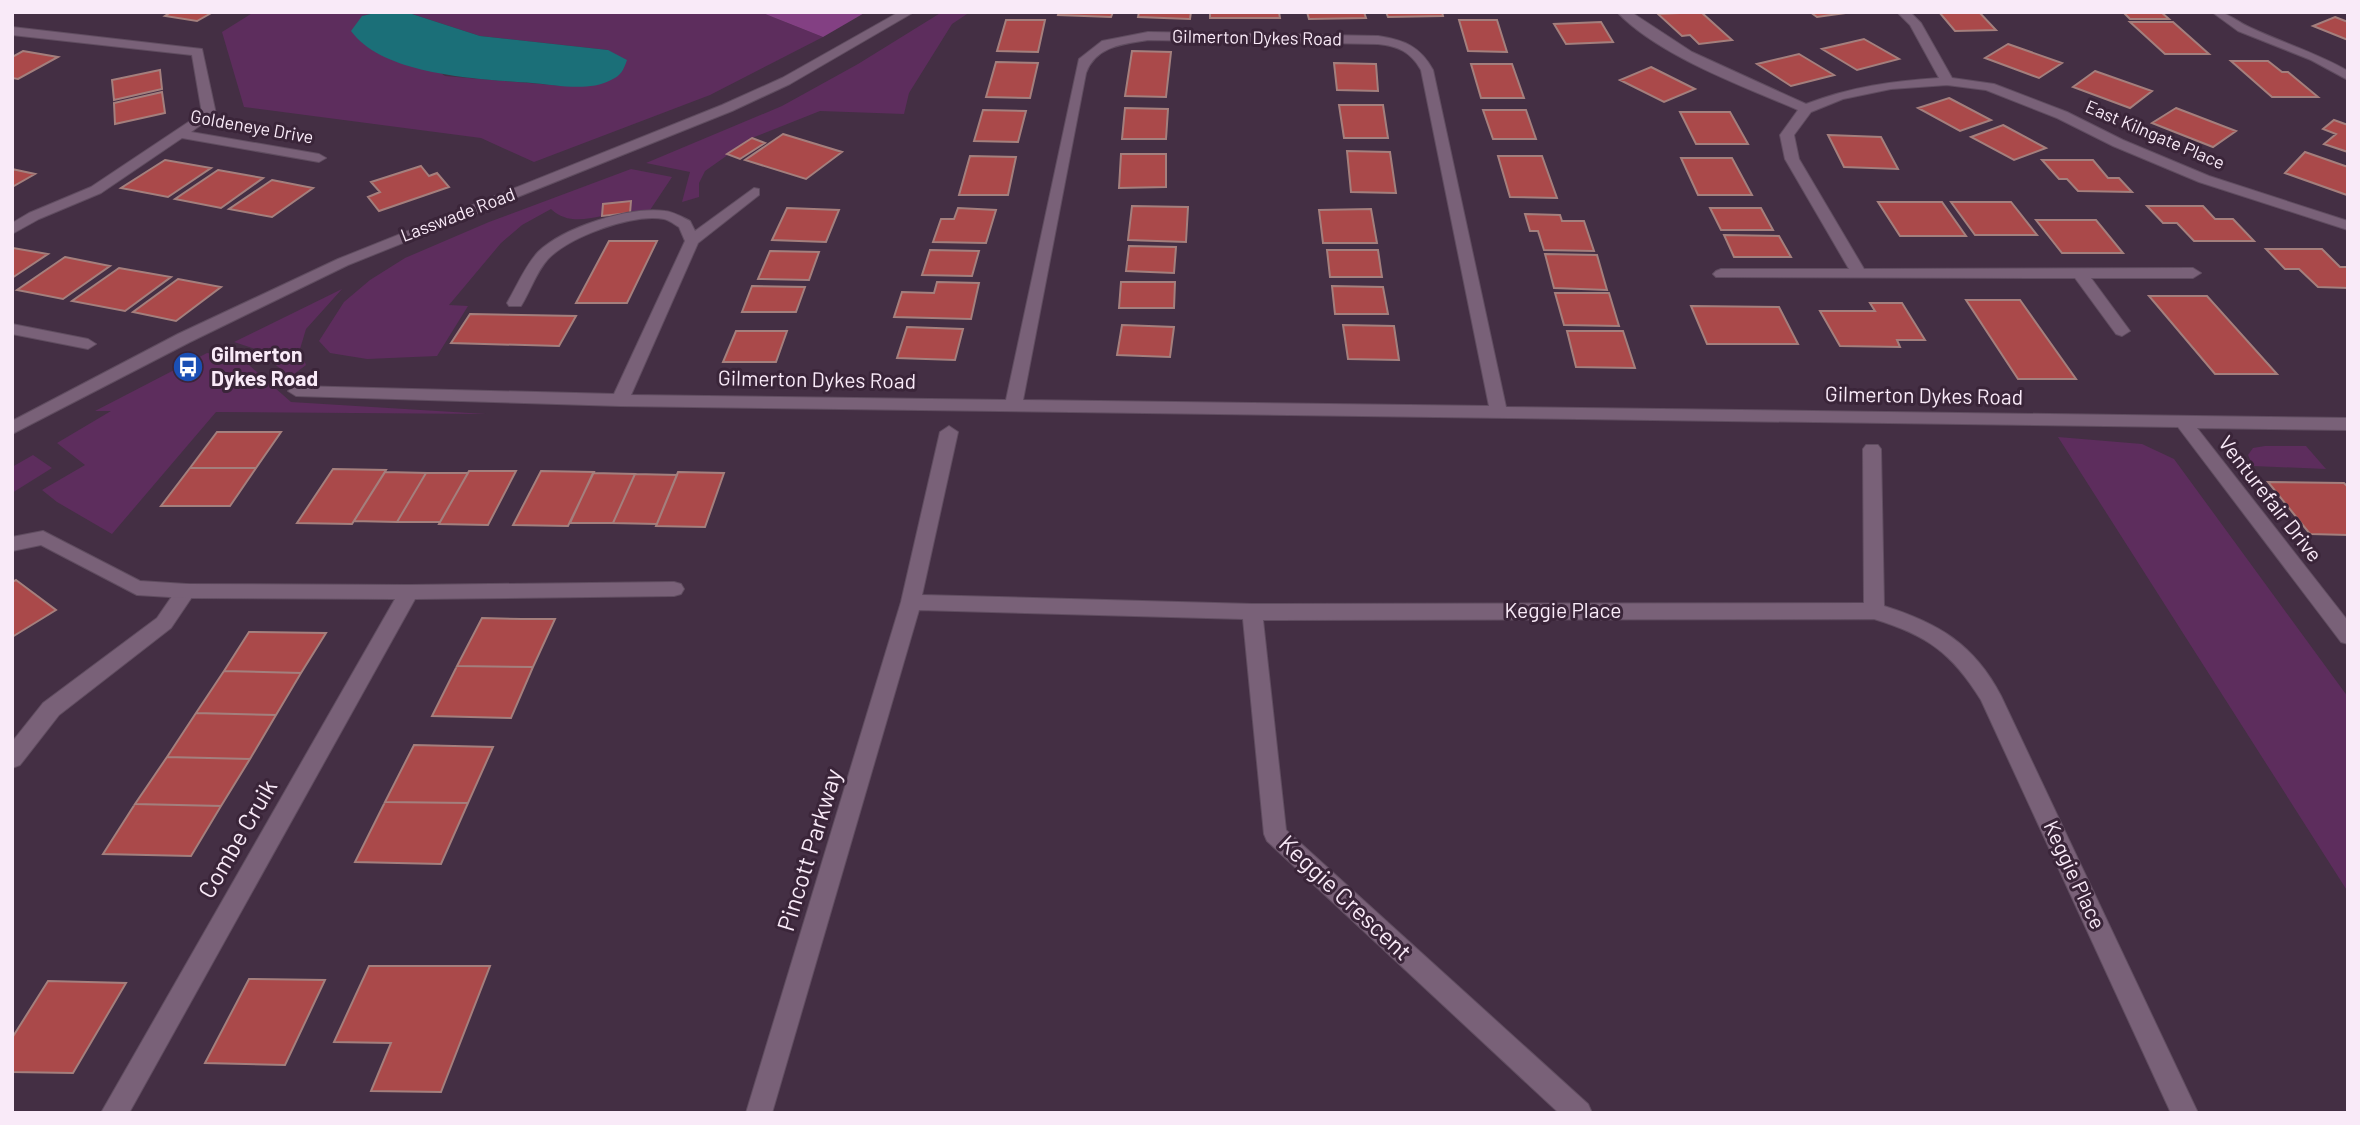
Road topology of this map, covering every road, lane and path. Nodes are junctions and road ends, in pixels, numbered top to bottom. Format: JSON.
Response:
{"nodes":[{"id":1,"x":908,"y":12,"type":"edge"},
{"id":2,"x":1623,"y":12,"type":"edge"},
{"id":3,"x":1903,"y":12,"type":"edge"},
{"id":4,"x":2218,"y":12,"type":"edge"},
{"id":5,"x":14,"y":32,"type":"edge"},
{"id":6,"x":2348,"y":76,"type":"edge"},
{"id":7,"x":1947,"y":81,"type":"junction"},
{"id":8,"x":1806,"y":109,"type":"junction"},
{"id":9,"x":179,"y":134,"type":"junction"},
{"id":10,"x":319,"y":159,"type":"dead end"},
{"id":11,"x":754,"y":192,"type":"dead end"},
{"id":12,"x":2348,"y":226,"type":"edge"},
{"id":13,"x":12,"y":230,"type":"edge"},
{"id":14,"x":692,"y":241,"type":"junction"},
{"id":15,"x":2079,"y":273,"type":"junction"},
{"id":16,"x":2193,"y":273,"type":"dead end"},
{"id":17,"x":1721,"y":274,"type":"dead end"},
{"id":18,"x":1859,"y":274,"type":"junction"},
{"id":19,"x":515,"y":303,"type":"dead end"},
{"id":20,"x":12,"y":330,"type":"edge"},
{"id":21,"x":2122,"y":331,"type":"dead end"},
{"id":22,"x":88,"y":344,"type":"dead end"},
{"id":23,"x":296,"y":391,"type":"dead end"},
{"id":24,"x":620,"y":400,"type":"junction"},
{"id":25,"x":1013,"y":406,"type":"junction"},
{"id":26,"x":1499,"y":412,"type":"junction"},
{"id":27,"x":2183,"y":422,"type":"junction"},
{"id":28,"x":2348,"y":424,"type":"edge"},
{"id":29,"x":12,"y":428,"type":"edge"},
{"id":30,"x":949,"y":432,"type":"dead end"},
{"id":31,"x":1872,"y":449,"type":"dead end"},
{"id":32,"x":12,"y":544,"type":"edge"},
{"id":33,"x":674,"y":589,"type":"dead end"},
{"id":34,"x":186,"y":591,"type":"junction"},
{"id":35,"x":409,"y":592,"type":"junction"},
{"id":36,"x":911,"y":602,"type":"junction"},
{"id":37,"x":1874,"y":611,"type":"junction"},
{"id":38,"x":1252,"y":612,"type":"junction"},
{"id":39,"x":2348,"y":636,"type":"edge"},
{"id":40,"x":12,"y":760,"type":"edge"},
{"id":41,"x":114,"y":1113,"type":"edge"},
{"id":42,"x":759,"y":1113,"type":"edge"},
{"id":43,"x":1579,"y":1113,"type":"edge"},
{"id":44,"x":2185,"y":1113,"type":"edge"}],
"edges":[{"from":1,"to":29,"type":"street","name":"Lasswade Road"},
{"from":2,"to":8,"type":"street"},
{"from":3,"to":7,"type":"street"},
{"from":4,"to":6,"type":"street"},
{"from":5,"to":9,"type":"street","name":"Goldeneye Drive"},
{"from":7,"to":8,"type":"street","name":"East Kilngate Place"},
{"from":7,"to":12,"type":"street","name":"East Kilngate Place"},
{"from":8,"to":18,"type":"street"},
{"from":9,"to":10,"type":"street","name":"Goldeneye Drive"},
{"from":9,"to":13,"type":"street","name":"Goldeneye Drive"},
{"from":11,"to":14,"type":"street"},
{"from":14,"to":19,"type":"street"},
{"from":14,"to":24,"type":"street"},
{"from":15,"to":16,"type":"street"},
{"from":15,"to":18,"type":"street"},
{"from":15,"to":21,"type":"street"},
{"from":17,"to":18,"type":"street"},
{"from":20,"to":22,"type":"street"},
{"from":23,"to":24,"type":"street","name":"Gilmerton Dykes Road"},
{"from":24,"to":25,"type":"street","name":"Gilmerton Dykes Road"},
{"from":25,"to":26,"type":"street","name":"Gilmerton Dykes Road"},
{"from":25,"to":26,"type":"street","name":"Gilmerton Dykes Road"},
{"from":26,"to":27,"type":"street","name":"Gilmerton Dykes Road"},
{"from":27,"to":28,"type":"street","name":"Gilmerton Dykes Road"},
{"from":27,"to":39,"type":"street","name":"Venturefair Drive"},
{"from":30,"to":36,"type":"street","name":"Pincott Parkway"},
{"from":31,"to":37,"type":"street"},
{"from":32,"to":34,"type":"street"},
{"from":33,"to":35,"type":"street"},
{"from":34,"to":35,"type":"street"},
{"from":34,"to":40,"type":"street"},
{"from":35,"to":41,"type":"street","name":"Combe Cruik"},
{"from":36,"to":38,"type":"street"},
{"from":36,"to":42,"type":"street","name":"Pincott Parkway"},
{"from":37,"to":38,"type":"street","name":"Keggie Place"},
{"from":37,"to":44,"type":"street","name":"Keggie Place"},
{"from":38,"to":43,"type":"street","name":"Keggie Crescent"}]}
